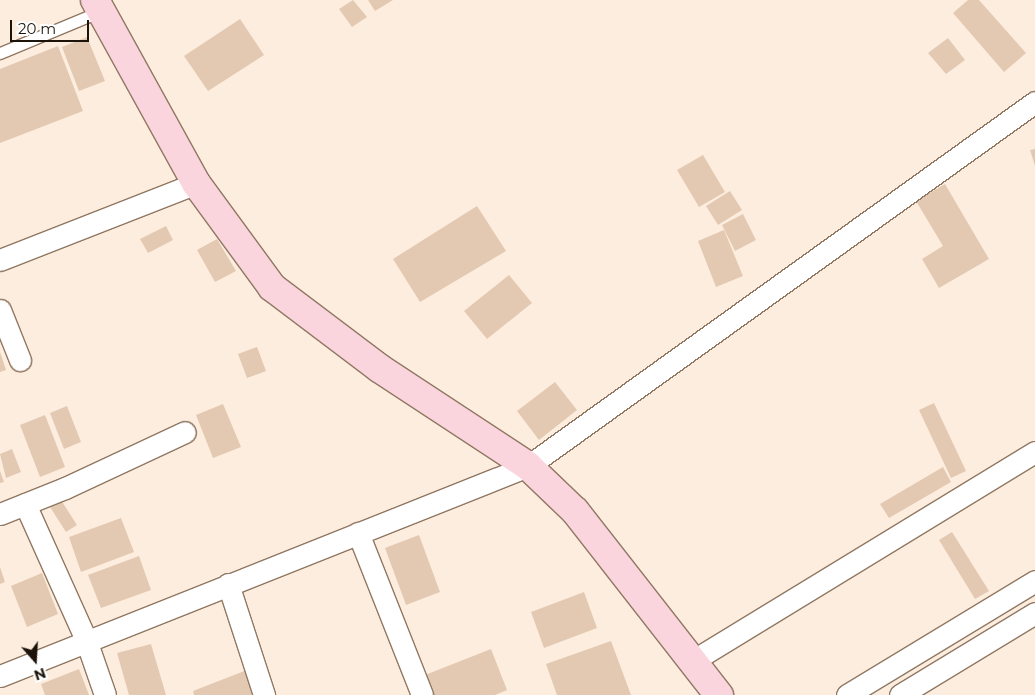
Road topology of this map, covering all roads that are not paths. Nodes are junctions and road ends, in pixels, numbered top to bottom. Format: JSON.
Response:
{"nodes":[{"id":1,"x":98,"y":6,"type":"edge"},
{"id":2,"x":0,"y":52,"type":"edge"},
{"id":3,"x":1035,"y":102,"type":"edge"},
{"id":4,"x":196,"y":183,"type":"junction"},
{"id":5,"x":0,"y":260,"type":"edge"},
{"id":6,"x":0,"y":310,"type":"edge"},
{"id":7,"x":20,"y":360,"type":"dead end"},
{"id":8,"x":184,"y":432,"type":"dead end"},
{"id":9,"x":1035,"y":452,"type":"edge"},
{"id":10,"x":528,"y":466,"type":"junction"},
{"id":11,"x":24,"y":504,"type":"junction"},
{"id":12,"x":0,"y":514,"type":"edge"},
{"id":13,"x":358,"y":533,"type":"junction"},
{"id":14,"x":1035,"y":581,"type":"edge"},
{"id":15,"x":228,"y":584,"type":"junction"},
{"id":16,"x":1035,"y":613,"type":"edge"},
{"id":17,"x":86,"y":640,"type":"junction"},
{"id":18,"x":694,"y":660,"type":"junction"},
{"id":19,"x":0,"y":676,"type":"edge"},
{"id":20,"x":105,"y":695,"type":"edge"},
{"id":21,"x":264,"y":695,"type":"edge"},
{"id":22,"x":422,"y":695,"type":"edge"},
{"id":23,"x":719,"y":695,"type":"edge"},
{"id":24,"x":847,"y":695,"type":"edge"},
{"id":25,"x":900,"y":695,"type":"edge"}],
"edges":[{"from":1,"to":2,"type":"lane"},
{"from":1,"to":4,"type":"main road"},
{"from":3,"to":10,"type":"street"},
{"from":4,"to":5,"type":"street"},
{"from":4,"to":10,"type":"main road"},
{"from":6,"to":7,"type":"street"},
{"from":8,"to":11,"type":"street"},
{"from":9,"to":18,"type":"street"},
{"from":10,"to":13,"type":"street"},
{"from":10,"to":18,"type":"main road"},
{"from":11,"to":12,"type":"street"},
{"from":11,"to":17,"type":"street"},
{"from":13,"to":15,"type":"street"},
{"from":13,"to":22,"type":"street"},
{"from":14,"to":24,"type":"street"},
{"from":15,"to":17,"type":"street"},
{"from":15,"to":21,"type":"street"},
{"from":16,"to":25,"type":"street"},
{"from":17,"to":19,"type":"street"},
{"from":17,"to":20,"type":"street"},
{"from":18,"to":23,"type":"main road"}]}
